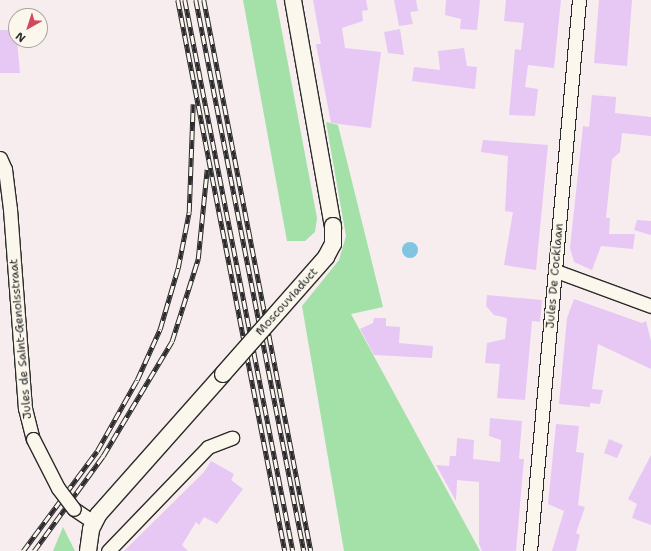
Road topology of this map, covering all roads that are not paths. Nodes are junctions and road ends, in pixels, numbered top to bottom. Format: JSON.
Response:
{"nodes":[{"id":1,"x":293,"y":0,"type":"edge"},
{"id":2,"x":579,"y":0,"type":"edge"},
{"id":3,"x":0,"y":158,"type":"edge"},
{"id":4,"x":556,"y":271,"type":"junction"},
{"id":5,"x":651,"y":306,"type":"edge"},
{"id":6,"x":232,"y":438,"type":"dead end"},
{"id":7,"x":93,"y":522,"type":"junction"},
{"id":8,"x":88,"y":548,"type":"edge"},
{"id":9,"x":108,"y":551,"type":"edge"},
{"id":10,"x":530,"y":551,"type":"edge"}],
"edges":[{"from":1,"to":7,"type":"street","name":"Moscouviaduct","bridge":true},
{"from":2,"to":4,"type":"street","name":"Jules De Cocklaan"},
{"from":3,"to":7,"type":"street","name":"Jules de Saint-Genoisstraat","bridge":true},
{"from":4,"to":5,"type":"street"},
{"from":4,"to":10,"type":"street","name":"Jules De Cocklaan"},
{"from":6,"to":9,"type":"street"},
{"from":7,"to":8,"type":"street","name":"Moscouviaduct"}]}
